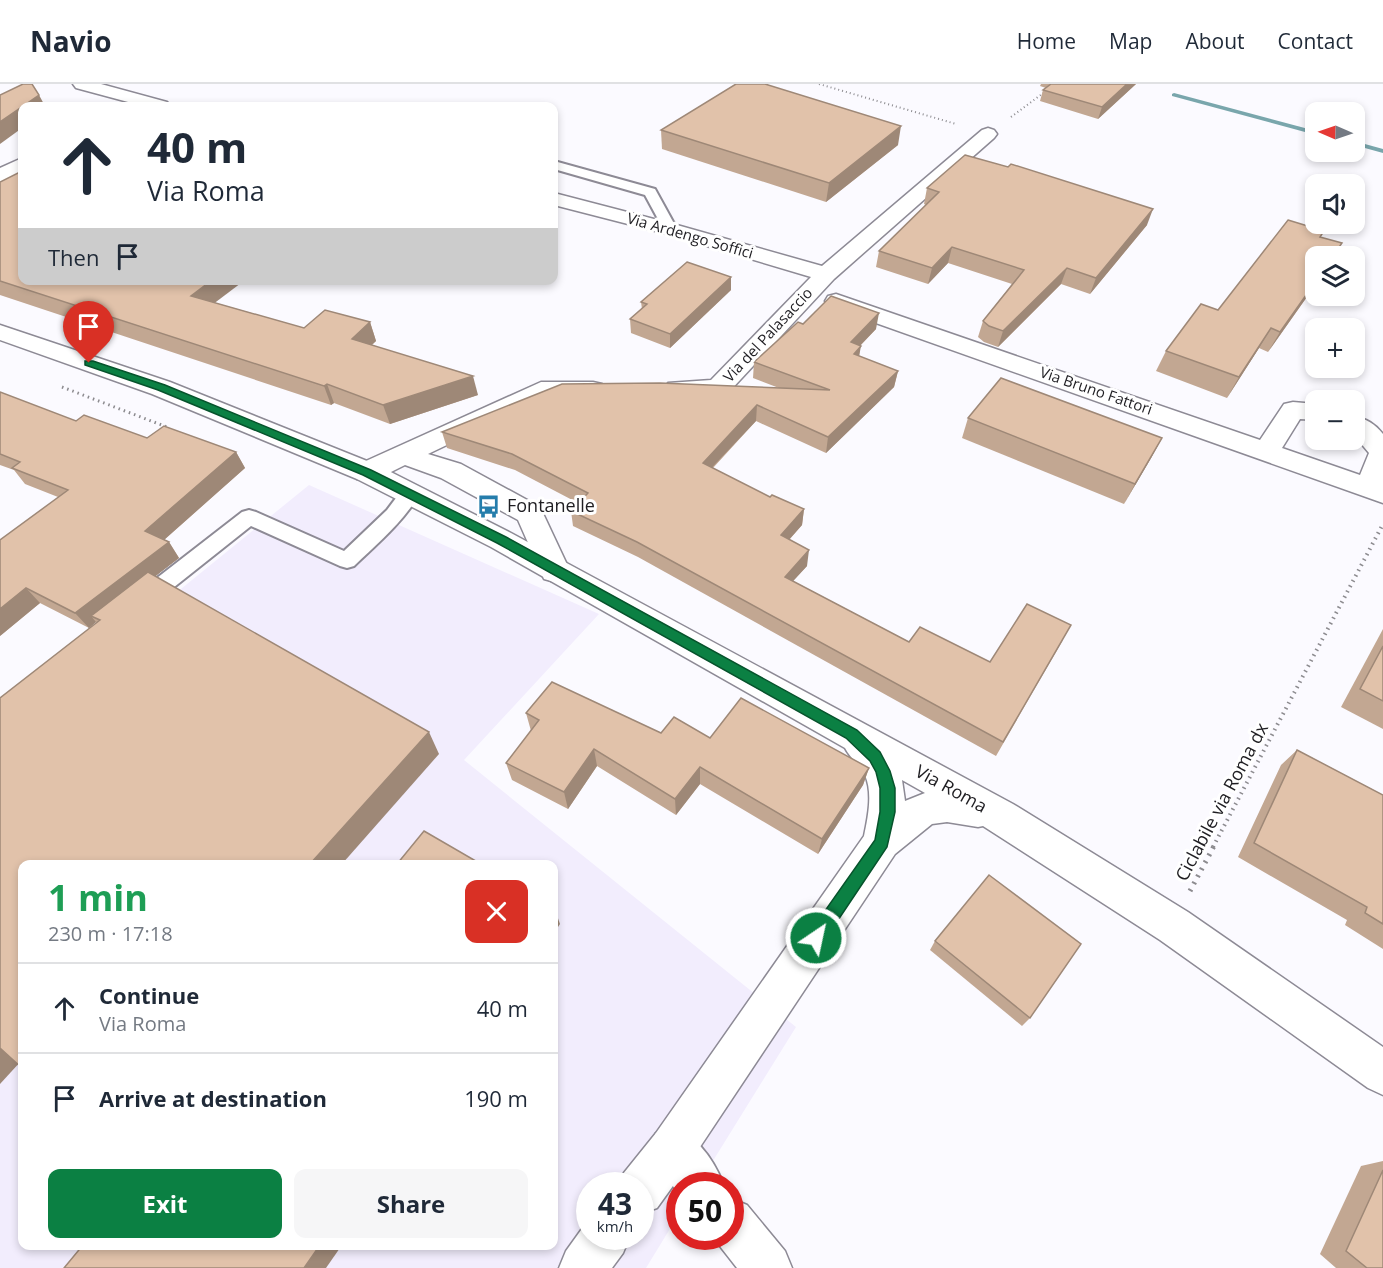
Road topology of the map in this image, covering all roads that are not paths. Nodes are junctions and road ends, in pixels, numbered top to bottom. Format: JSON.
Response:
{"nodes":[{"id":1,"x":82,"y":84,"type":"edge"},
{"id":2,"x":139,"y":102,"type":"edge"},
{"id":3,"x":988,"y":134,"type":"road end"},
{"id":4,"x":18,"y":166,"type":"edge"},
{"id":5,"x":558,"y":166,"type":"edge"},
{"id":6,"x":0,"y":176,"type":"edge"},
{"id":7,"x":558,"y":200,"type":"edge"},
{"id":8,"x":670,"y":229,"type":"junction"},
{"id":9,"x":826,"y":274,"type":"junction"},
{"id":10,"x":808,"y":292,"type":"junction"},
{"id":11,"x":0,"y":332,"type":"edge"},
{"id":12,"x":611,"y":390,"type":"edge"},
{"id":13,"x":658,"y":390,"type":"edge"},
{"id":14,"x":1305,"y":411,"type":"edge"},
{"id":15,"x":1365,"y":429,"type":"edge"},
{"id":16,"x":1266,"y":451,"type":"junction"},
{"id":17,"x":403,"y":455,"type":"junction"},
{"id":18,"x":367,"y":472,"type":"junction"},
{"id":19,"x":1375,"y":491,"type":"edge"},
{"id":20,"x":409,"y":495,"type":"junction"},
{"id":21,"x":555,"y":571,"type":"junction"},
{"id":22,"x":129,"y":611,"type":"edge"},
{"id":23,"x":852,"y":734,"type":"junction"},
{"id":24,"x":1000,"y":816,"type":"junction"},
{"id":25,"x":882,"y":842,"type":"junction"},
{"id":26,"x":1383,"y":1073,"type":"edge"},
{"id":27,"x":672,"y":1149,"type":"junction"},
{"id":28,"x":691,"y":1172,"type":"edge"},
{"id":29,"x":654,"y":1173,"type":"edge"},
{"id":30,"x":744,"y":1239,"type":"edge"},
{"id":31,"x":596,"y":1250,"type":"edge"},
{"id":32,"x":583,"y":1268,"type":"edge"},
{"id":33,"x":768,"y":1268,"type":"edge"}],
"edges":[{"from":1,"to":2,"type":"street"},
{"from":3,"to":9,"type":"street","name":"Via del Palasaccio"},
{"from":4,"to":6,"type":"street"},
{"from":5,"to":8,"type":"lane"},
{"from":7,"to":8,"type":"street","name":"Via Ardengo Soffici"},
{"from":8,"to":9,"type":"street","name":"Via Ardengo Soffici"},
{"from":9,"to":10,"type":"street","name":"Via del Palasaccio"},
{"from":10,"to":13,"type":"street","name":"Via del Palasaccio"},
{"from":10,"to":16,"type":"street","name":"Via Bruno Fattori"},
{"from":11,"to":18,"type":"street","name":"Via Roma"},
{"from":12,"to":17,"type":"street"},
{"from":14,"to":16,"type":"street"},
{"from":15,"to":19,"type":"street"},
{"from":16,"to":19,"type":"street","name":"Via Bruno Fattori"},
{"from":17,"to":18,"type":"street"},
{"from":17,"to":21,"type":"street"},
{"from":18,"to":20,"type":"street","name":"Via Roma"},
{"from":20,"to":21,"type":"street","name":"Via Roma"},
{"from":20,"to":22,"type":"lane"},
{"from":21,"to":23,"type":"street","name":"Via Roma"},
{"from":23,"to":24,"type":"street","name":"Via Roma"},
{"from":23,"to":25,"type":"street"},
{"from":24,"to":25,"type":"street"},
{"from":24,"to":26,"type":"street","name":"Via Roma"},
{"from":25,"to":27,"type":"street"},
{"from":27,"to":28,"type":"street"},
{"from":27,"to":29,"type":"street"},
{"from":30,"to":33,"type":"street"},
{"from":31,"to":32,"type":"street"}]}
